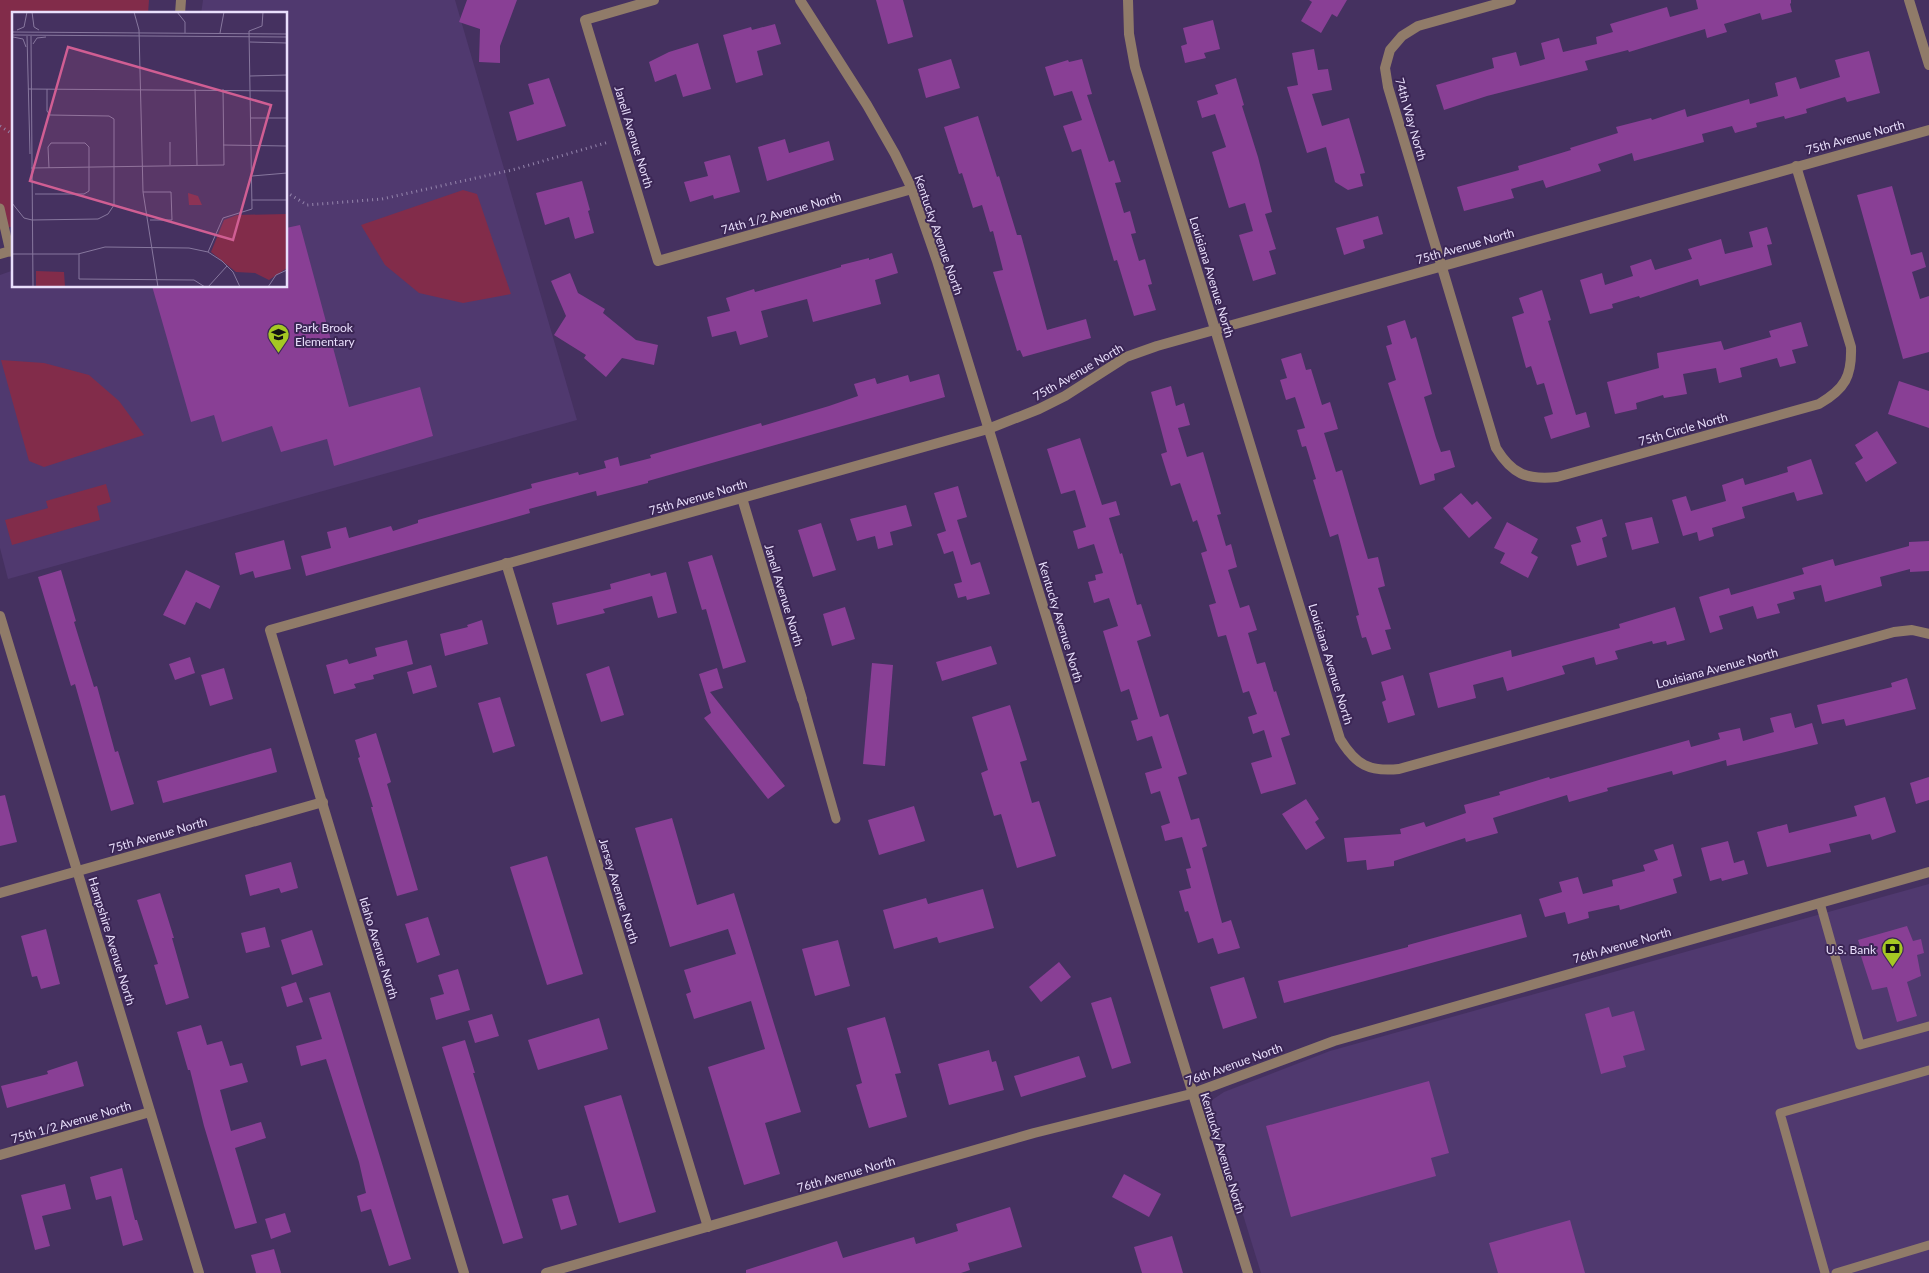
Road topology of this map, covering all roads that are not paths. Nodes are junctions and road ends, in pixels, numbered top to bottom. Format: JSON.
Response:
{"nodes":[{"id":1,"x":654,"y":0,"type":"edge"},
{"id":2,"x":800,"y":0,"type":"edge"},
{"id":3,"x":1128,"y":0,"type":"edge"},
{"id":4,"x":1511,"y":0,"type":"edge"},
{"id":5,"x":1909,"y":0,"type":"edge"},
{"id":6,"x":1929,"y":65,"type":"edge"},
{"id":7,"x":1929,"y":130,"type":"edge"},
{"id":8,"x":1796,"y":166,"type":"junction"},
{"id":9,"x":912,"y":189,"type":"junction"},
{"id":10,"x":0,"y":208,"type":"edge"},
{"id":11,"x":8,"y":252,"type":"edge"},
{"id":12,"x":658,"y":261,"type":"joint"},
{"id":13,"x":1441,"y":265,"type":"junction"},
{"id":14,"x":1215,"y":329,"type":"junction"},
{"id":15,"x":988,"y":429,"type":"junction"},
{"id":16,"x":742,"y":498,"type":"junction"},
{"id":17,"x":506,"y":563,"type":"junction"},
{"id":18,"x":0,"y":616,"type":"edge"},
{"id":19,"x":270,"y":630,"type":"joint"},
{"id":20,"x":1929,"y":634,"type":"edge"},
{"id":21,"x":802,"y":699,"type":"joint"},
{"id":22,"x":323,"y":802,"type":"junction"},
{"id":23,"x":836,"y":819,"type":"dead end"},
{"id":24,"x":78,"y":871,"type":"junction"},
{"id":25,"x":1929,"y":872,"type":"edge"},
{"id":26,"x":0,"y":893,"type":"edge"},
{"id":27,"x":1820,"y":903,"type":"junction"},
{"id":28,"x":1929,"y":1026,"type":"edge"},
{"id":29,"x":1929,"y":1070,"type":"edge"},
{"id":30,"x":1191,"y":1094,"type":"junction"},
{"id":31,"x":150,"y":1112,"type":"junction"},
{"id":32,"x":0,"y":1155,"type":"edge"},
{"id":33,"x":708,"y":1227,"type":"junction"},
{"id":34,"x":1929,"y":1245,"type":"edge"},
{"id":35,"x":199,"y":1273,"type":"edge"},
{"id":36,"x":464,"y":1273,"type":"edge"},
{"id":37,"x":546,"y":1273,"type":"edge"},
{"id":38,"x":1248,"y":1273,"type":"edge"},
{"id":39,"x":1824,"y":1273,"type":"edge"},
{"id":40,"x":1836,"y":1273,"type":"edge"}],
"edges":[{"from":1,"to":12,"type":"street","name":"Janell Avenue North"},
{"from":2,"to":9,"type":"street","name":"Kentucky Avenue North"},
{"from":3,"to":14,"type":"street","name":"Louisiana Avenue North"},
{"from":4,"to":13,"type":"street","name":"74th Way North"},
{"from":5,"to":6,"type":"street"},
{"from":7,"to":8,"type":"street","name":"75th Avenue North"},
{"from":8,"to":13,"type":"street","name":"75th Avenue North"},
{"from":8,"to":13,"type":"street","name":"75th Circle North"},
{"from":9,"to":12,"type":"street","name":"74th 1/2 Avenue North"},
{"from":9,"to":15,"type":"street","name":"Kentucky Avenue North"},
{"from":10,"to":11,"type":"lane"},
{"from":13,"to":14,"type":"street","name":"75th Avenue North"},
{"from":14,"to":15,"type":"street","name":"75th Avenue North"},
{"from":14,"to":20,"type":"street","name":"Louisiana Avenue North"},
{"from":15,"to":16,"type":"street","name":"75th Avenue North"},
{"from":15,"to":30,"type":"street","name":"Kentucky Avenue North"},
{"from":16,"to":17,"type":"street","name":"75th Avenue North"},
{"from":16,"to":21,"type":"street","name":"Janell Avenue North"},
{"from":17,"to":19,"type":"street","name":"75th Avenue North"},
{"from":17,"to":33,"type":"street","name":"Jersey Avenue North"},
{"from":18,"to":24,"type":"street","name":"Hampshire Avenue North"},
{"from":19,"to":22,"type":"street","name":"Idaho Avenue North"},
{"from":21,"to":23,"type":"lane"},
{"from":22,"to":24,"type":"street","name":"75th Avenue North"},
{"from":22,"to":36,"type":"street","name":"Idaho Avenue North"},
{"from":24,"to":26,"type":"street","name":"75th Avenue North"},
{"from":24,"to":31,"type":"street","name":"Hampshire Avenue North"},
{"from":25,"to":27,"type":"street","name":"76th Avenue North"},
{"from":27,"to":28,"type":"lane"},
{"from":27,"to":30,"type":"street","name":"76th Avenue North"},
{"from":29,"to":39,"type":"lane"},
{"from":30,"to":33,"type":"street","name":"76th Avenue North"},
{"from":30,"to":38,"type":"street","name":"Kentucky Avenue North"},
{"from":31,"to":32,"type":"street","name":"75th 1/2 Avenue North"},
{"from":31,"to":35,"type":"street","name":"Hampshire Avenue North"},
{"from":33,"to":37,"type":"street","name":"76th Avenue North"},
{"from":34,"to":40,"type":"lane"}]}
